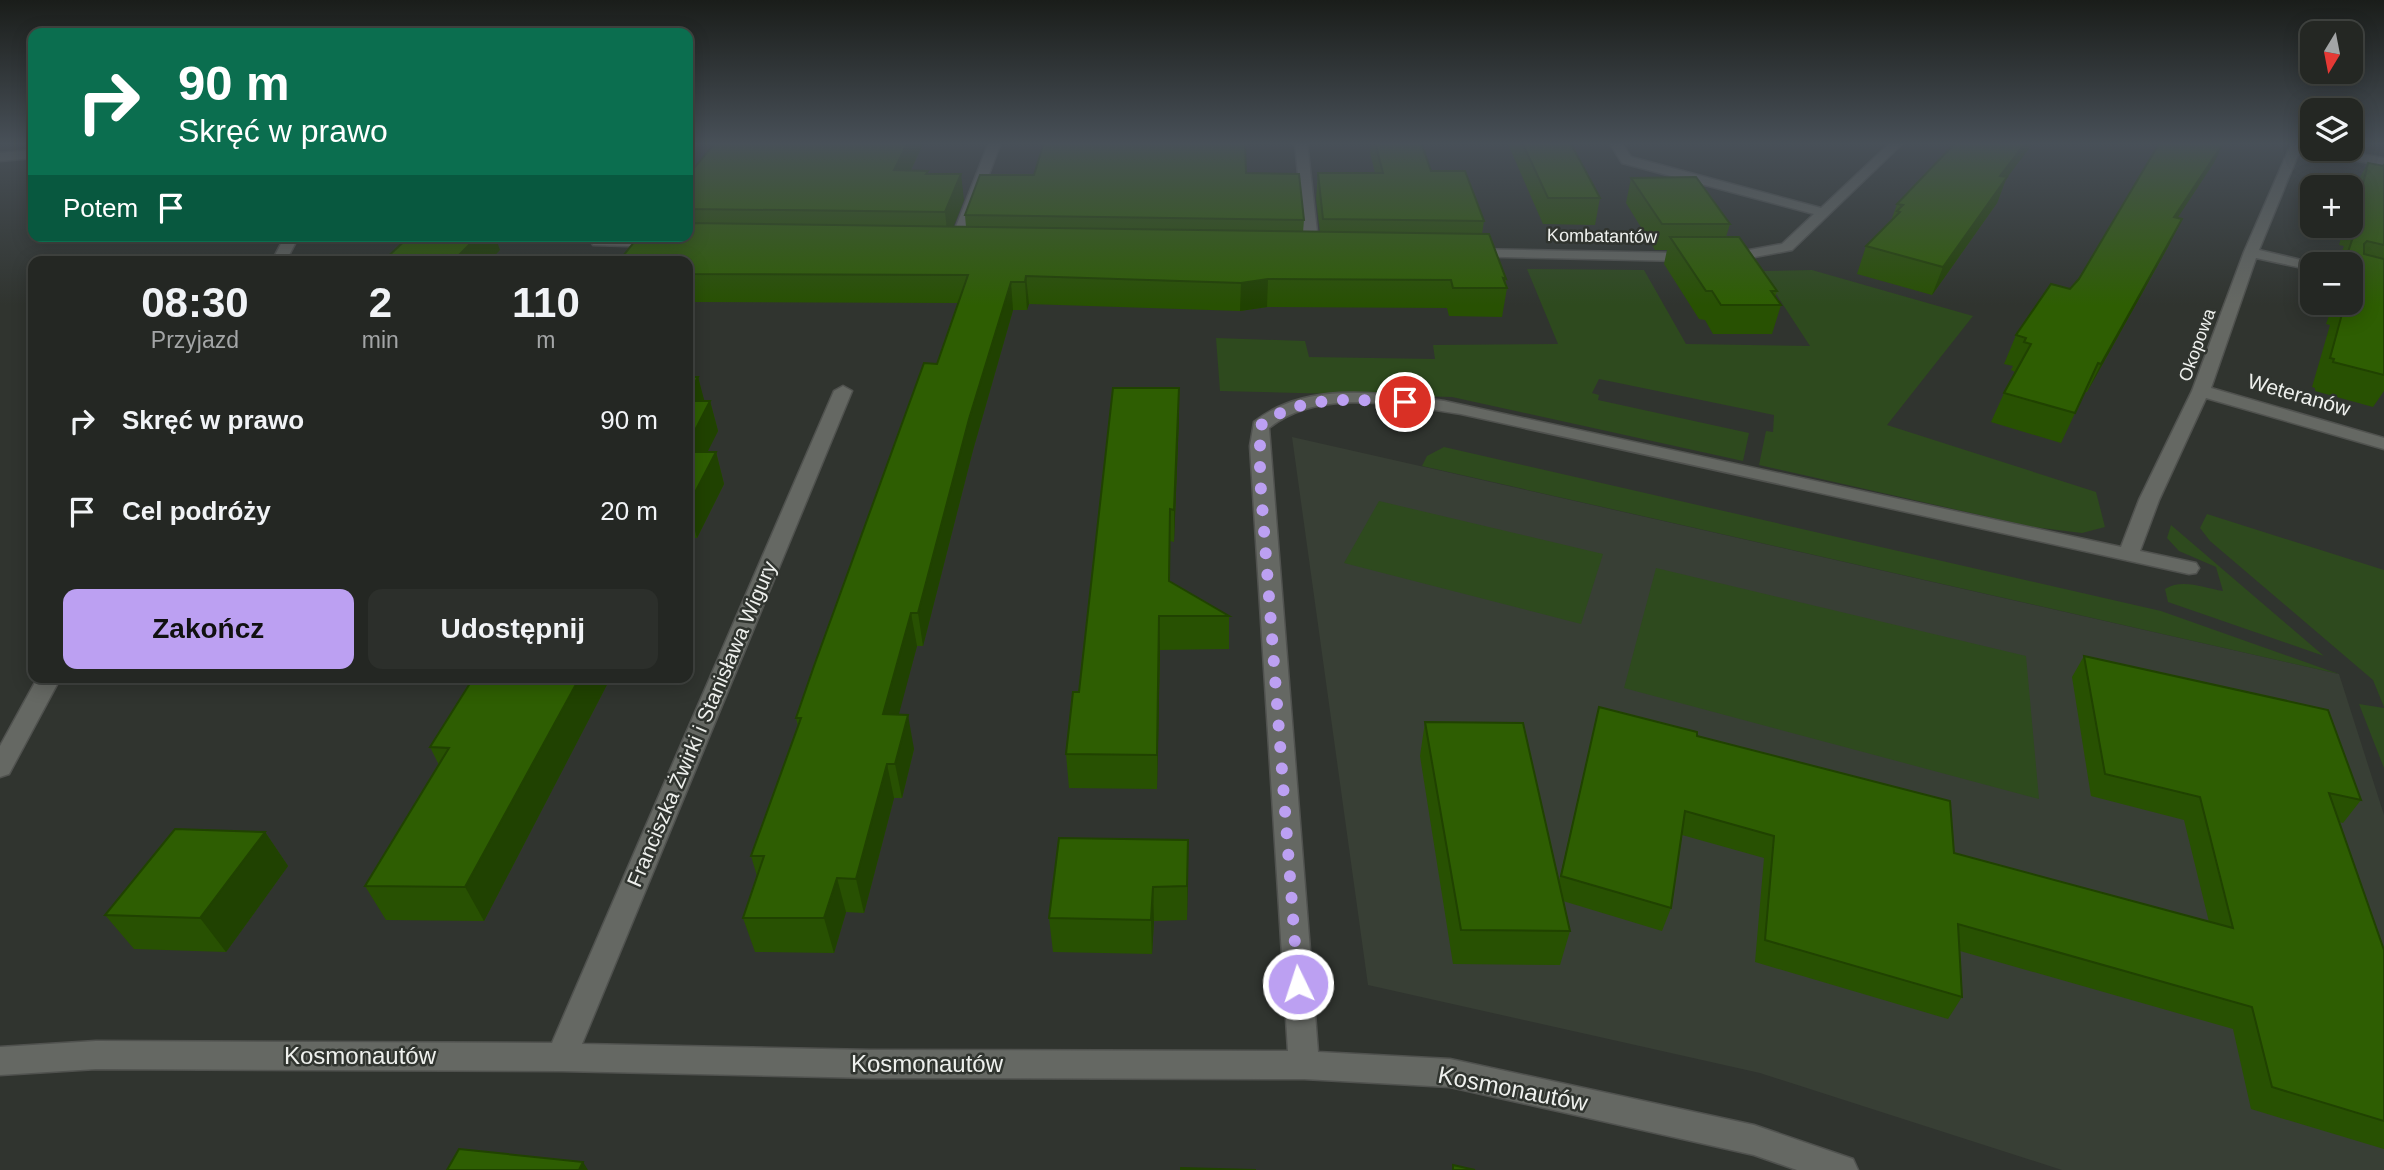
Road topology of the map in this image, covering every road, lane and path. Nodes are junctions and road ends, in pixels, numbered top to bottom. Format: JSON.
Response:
{"nodes":[{"id":1,"x":974,"y":197,"type":"edge"},
{"id":2,"x":1307,"y":197,"type":"edge"},
{"id":3,"x":1763,"y":197,"type":"edge"},
{"id":4,"x":1842,"y":197,"type":"edge"},
{"id":5,"x":2277,"y":197,"type":"edge"},
{"id":6,"x":1825,"y":213,"type":"junction"},
{"id":7,"x":598,"y":242,"type":"edge"},
{"id":8,"x":680,"y":243,"type":"edge"},
{"id":9,"x":955,"y":247,"type":"edge"},
{"id":10,"x":1312,"y":250,"type":"edge"},
{"id":11,"x":2250,"y":252,"type":"junction"},
{"id":12,"x":1450,"y":253,"type":"edge"},
{"id":13,"x":2300,"y":263,"type":"edge"},
{"id":14,"x":843,"y":391,"type":"dead end"},
{"id":15,"x":2201,"y":391,"type":"junction"},
{"id":16,"x":2384,"y":444,"type":"edge"},
{"id":17,"x":2128,"y":555,"type":"junction"},
{"id":18,"x":2189,"y":568,"type":"dead end"},
{"id":19,"x":47,"y":683,"type":"edge"},
{"id":20,"x":0,"y":768,"type":"edge"},
{"id":21,"x":561,"y":1057,"type":"junction"},
{"id":22,"x":0,"y":1061,"type":"edge"},
{"id":23,"x":1304,"y":1065,"type":"junction"},
{"id":24,"x":1842,"y":1170,"type":"edge"}],
"edges":[{"from":1,"to":9,"type":"street"},
{"from":2,"to":10,"type":"street"},
{"from":3,"to":6,"type":"street"},
{"from":4,"to":6,"type":"street","name":"Kombatantów"},
{"from":5,"to":11,"type":"street","name":"Okopowa"},
{"from":6,"to":12,"type":"street","name":"Kombatantów"},
{"from":7,"to":8,"type":"street"},
{"from":11,"to":13,"type":"street"},
{"from":11,"to":15,"type":"street","name":"Okopowa"},
{"from":14,"to":21,"type":"street","name":"Franciszka Żwirki i Stanisława Wigury"},
{"from":15,"to":16,"type":"street","name":"Weteranów"},
{"from":15,"to":17,"type":"street","name":"Okopowa"},
{"from":17,"to":18,"type":"street"},
{"from":17,"to":23,"type":"street"},
{"from":19,"to":20,"type":"street"},
{"from":21,"to":22,"type":"street","name":"Kosmonautów"},
{"from":21,"to":23,"type":"street","name":"Kosmonautów"},
{"from":23,"to":24,"type":"street","name":"Kosmonautów"}]}
